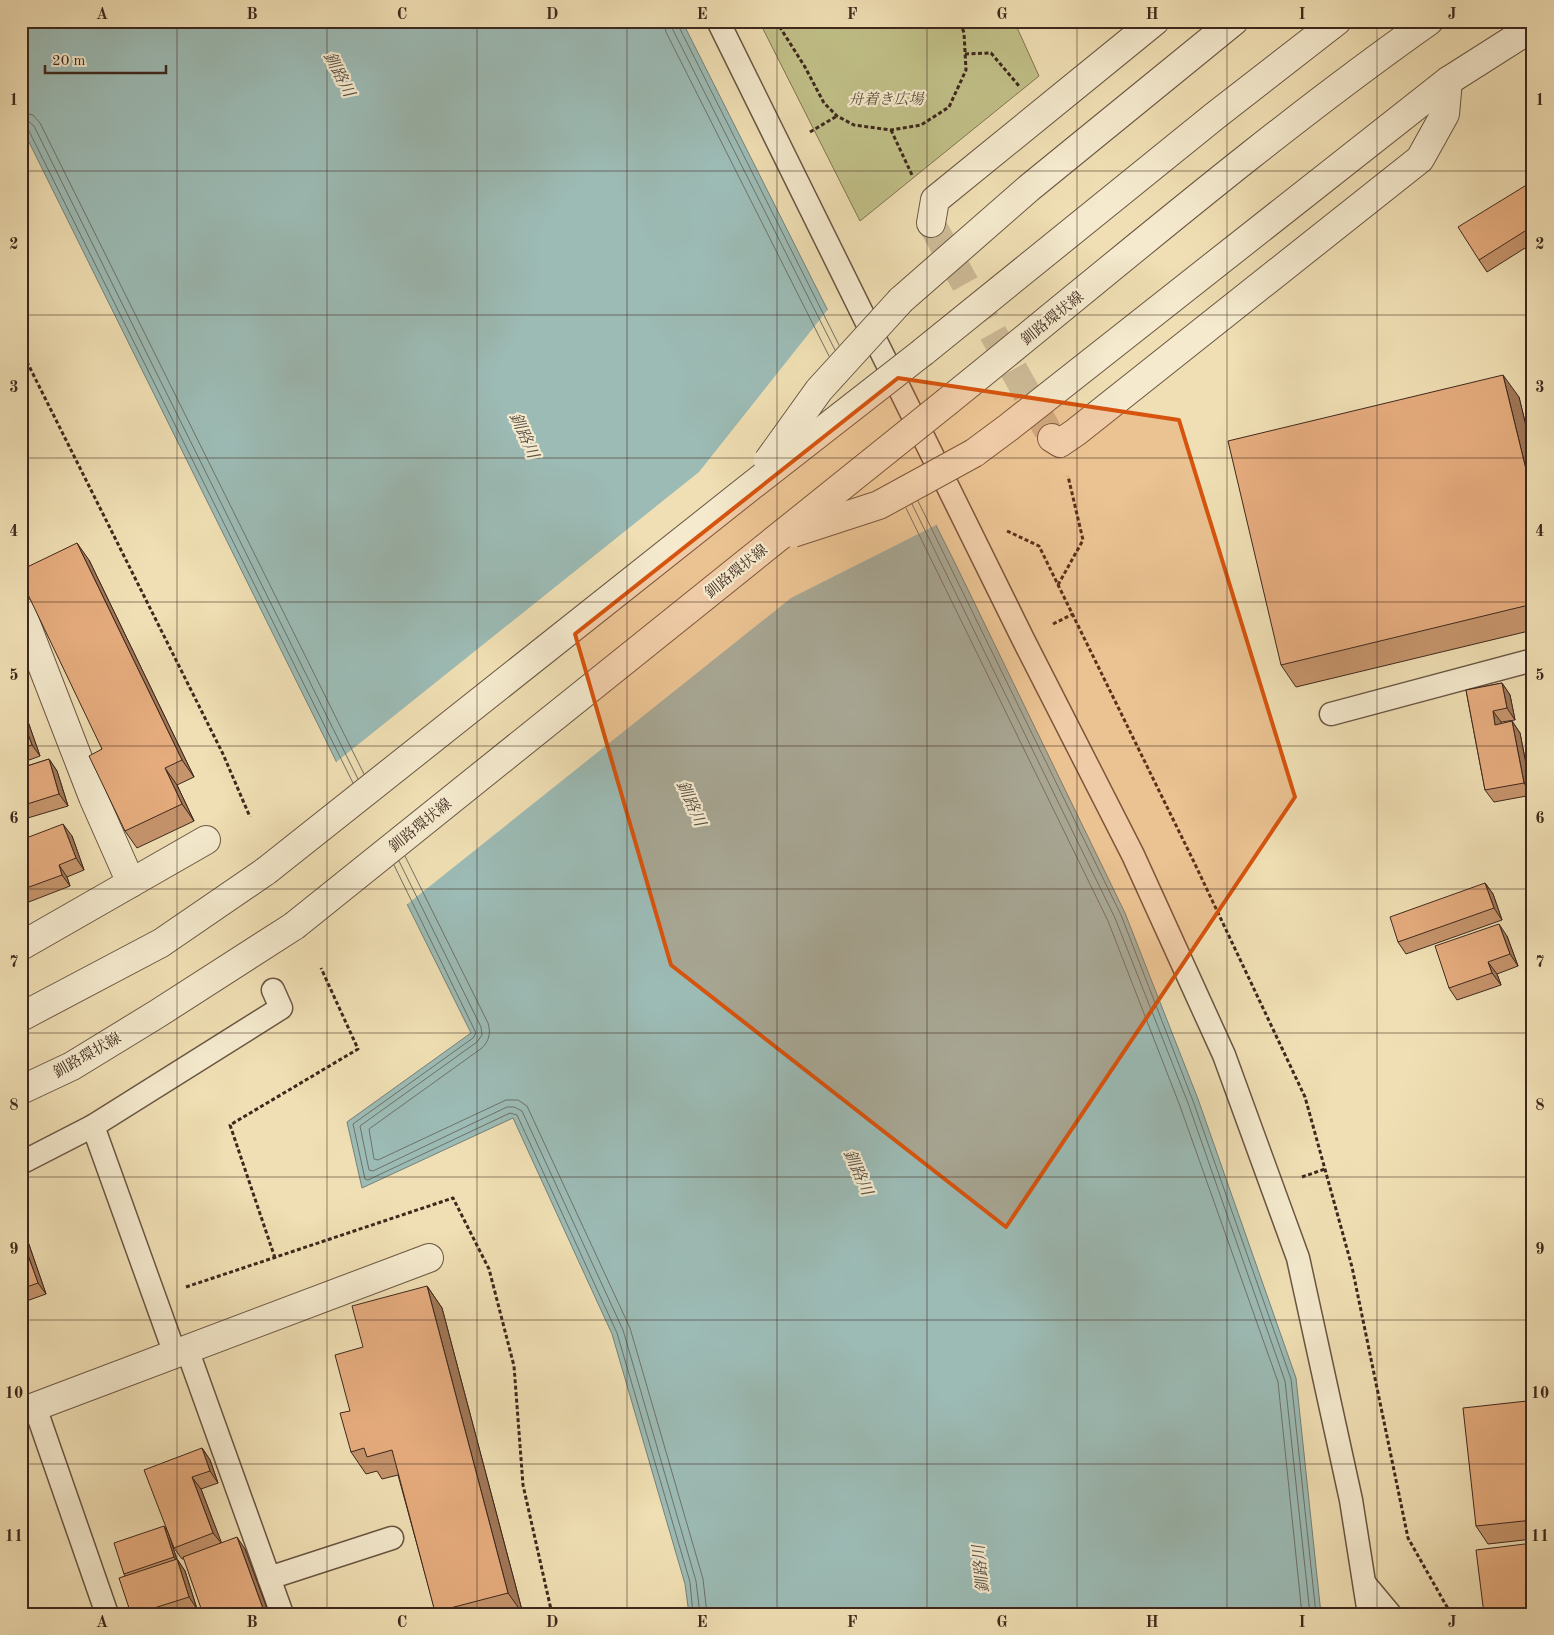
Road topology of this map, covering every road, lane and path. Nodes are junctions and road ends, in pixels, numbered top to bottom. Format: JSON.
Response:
{"nodes":[{"id":1,"x":718,"y":21,"type":"edge"},
{"id":2,"x":776,"y":21,"type":"edge"},
{"id":3,"x":960,"y":21,"type":"edge"},
{"id":4,"x":1155,"y":21,"type":"edge"},
{"id":5,"x":1234,"y":21,"type":"edge"},
{"id":6,"x":1337,"y":21,"type":"edge"},
{"id":7,"x":1429,"y":21,"type":"edge"},
{"id":8,"x":1533,"y":27,"type":"edge"},
{"id":9,"x":965,"y":54,"type":"junction"},
{"id":10,"x":1448,"y":81,"type":"junction"},
{"id":11,"x":1022,"y":90,"type":"dead end"},
{"id":12,"x":837,"y":116,"type":"junction"},
{"id":13,"x":891,"y":130,"type":"junction"},
{"id":14,"x":802,"y":136,"type":"dead end"},
{"id":15,"x":912,"y":175,"type":"dead end"},
{"id":16,"x":931,"y":223,"type":"tunnel mouth"},
{"id":17,"x":21,"y":350,"type":"edge"},
{"id":18,"x":1056,"y":441,"type":"joint"},
{"id":19,"x":750,"y":487,"type":"junction"},
{"id":20,"x":778,"y":538,"type":"junction"},
{"id":21,"x":1058,"y":585,"type":"dead end"},
{"id":22,"x":21,"y":611,"type":"edge"},
{"id":23,"x":1072,"y":614,"type":"dead end"},
{"id":24,"x":1051,"y":625,"type":"dead end"},
{"id":25,"x":1533,"y":660,"type":"edge"},
{"id":26,"x":1331,"y":714,"type":"dead end"},
{"id":27,"x":250,"y":817,"type":"dead end"},
{"id":28,"x":209,"y":847,"type":"dead end"},
{"id":29,"x":131,"y":883,"type":"junction"},
{"id":30,"x":21,"y":946,"type":"edge"},
{"id":31,"x":321,"y":968,"type":"dead end"},
{"id":32,"x":273,"y":990,"type":"dead end"},
{"id":33,"x":21,"y":1017,"type":"edge"},
{"id":34,"x":21,"y":1090,"type":"edge"},
{"id":35,"x":93,"y":1126,"type":"junction"},
{"id":36,"x":21,"y":1162,"type":"edge"},
{"id":37,"x":1325,"y":1169,"type":"dead end"},
{"id":38,"x":1301,"y":1178,"type":"dead end"},
{"id":39,"x":275,"y":1258,"type":"junction"},
{"id":40,"x":430,"y":1258,"type":"dead end"},
{"id":41,"x":155,"y":1298,"type":"junction"},
{"id":42,"x":181,"y":1351,"type":"junction"},
{"id":43,"x":28,"y":1409,"type":"edge"},
{"id":44,"x":392,"y":1538,"type":"dead end"},
{"id":45,"x":269,"y":1578,"type":"junction"},
{"id":46,"x":1365,"y":1584,"type":"junction"},
{"id":47,"x":107,"y":1614,"type":"edge"},
{"id":48,"x":282,"y":1614,"type":"edge"},
{"id":49,"x":552,"y":1614,"type":"edge"},
{"id":50,"x":1369,"y":1614,"type":"edge"},
{"id":51,"x":1390,"y":1614,"type":"edge"}],
"edges":[{"from":1,"to":46,"type":"lane"},
{"from":2,"to":12,"type":"path"},
{"from":3,"to":9,"type":"path"},
{"from":4,"to":16,"type":"street"},
{"from":5,"to":19,"type":"street","bridge":true},
{"from":6,"to":19,"type":"street","bridge":true},
{"from":7,"to":20,"type":"street","name":"釧路環状線","bridge":true},
{"from":8,"to":10,"type":"street"},
{"from":9,"to":11,"type":"path"},
{"from":9,"to":13,"type":"path"},
{"from":10,"to":18,"type":"street"},
{"from":10,"to":20,"type":"street","bridge":true},
{"from":12,"to":13,"type":"path"},
{"from":12,"to":14,"type":"path"},
{"from":13,"to":15,"type":"path"},
{"from":17,"to":27,"type":"path"},
{"from":18,"to":21,"type":"path"},
{"from":19,"to":33,"type":"street","bridge":true},
{"from":20,"to":34,"type":"street","name":"釧路環状線","bridge":true},
{"from":22,"to":29,"type":"street"},
{"from":23,"to":24,"type":"path"},
{"from":25,"to":26,"type":"lane"},
{"from":28,"to":29,"type":"street"},
{"from":29,"to":30,"type":"street"},
{"from":31,"to":39,"type":"path"},
{"from":32,"to":35,"type":"lane"},
{"from":35,"to":36,"type":"lane"},
{"from":35,"to":41,"type":"lane"},
{"from":37,"to":38,"type":"path"},
{"from":39,"to":41,"type":"path"},
{"from":39,"to":49,"type":"path"},
{"from":40,"to":42,"type":"street"},
{"from":41,"to":42,"type":"lane"},
{"from":42,"to":43,"type":"street"},
{"from":42,"to":45,"type":"lane"},
{"from":43,"to":47,"type":"lane"},
{"from":44,"to":45,"type":"lane"},
{"from":45,"to":48,"type":"lane"},
{"from":46,"to":50,"type":"lane"},
{"from":46,"to":51,"type":"lane"}]}
